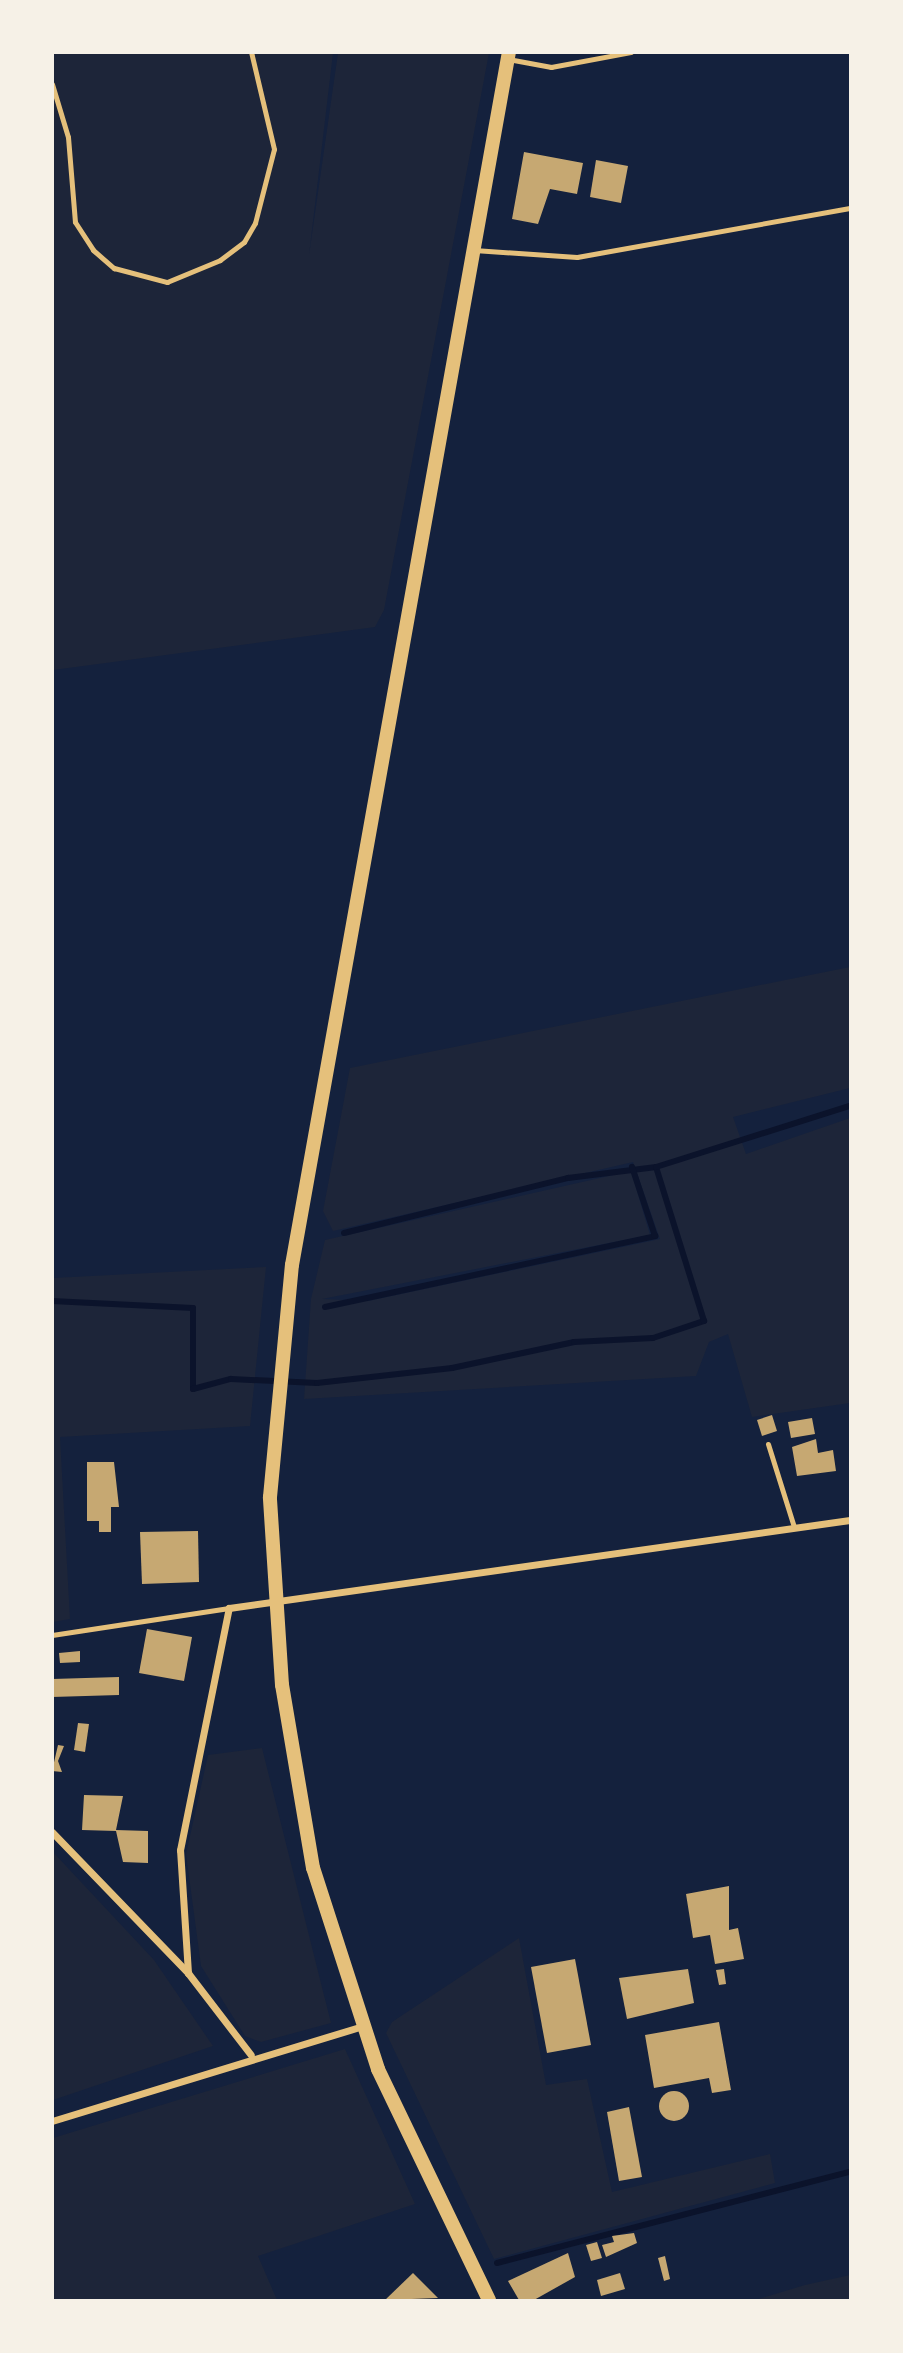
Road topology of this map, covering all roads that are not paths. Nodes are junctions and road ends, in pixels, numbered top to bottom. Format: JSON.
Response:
{"nodes":[{"id":1,"x":251,"y":52,"type":"edge"},
{"id":2,"x":631,"y":52,"type":"edge"},
{"id":3,"x":509,"y":56,"type":"edge"},
{"id":4,"x":52,"y":84,"type":"edge"},
{"id":5,"x":850,"y":208,"type":"edge"},
{"id":6,"x":473,"y":250,"type":"junction"},
{"id":7,"x":768,"y":1444,"type":"dead end"},
{"id":8,"x":850,"y":1520,"type":"edge"},
{"id":9,"x":794,"y":1527,"type":"junction"},
{"id":10,"x":274,"y":1603,"type":"junction"},
{"id":11,"x":229,"y":1608,"type":"junction"},
{"id":12,"x":52,"y":1635,"type":"edge"},
{"id":13,"x":52,"y":1832,"type":"edge"},
{"id":14,"x":188,"y":1973,"type":"junction"},
{"id":15,"x":363,"y":2026,"type":"junction"},
{"id":16,"x":251,"y":2056,"type":"junction"},
{"id":17,"x":52,"y":2121,"type":"edge"},
{"id":18,"x":489,"y":2301,"type":"edge"}],
"edges":[{"from":1,"to":4,"type":"lane"},
{"from":2,"to":3,"type":"lane"},
{"from":3,"to":6,"type":"main road"},
{"from":5,"to":6,"type":"lane"},
{"from":6,"to":10,"type":"main road"},
{"from":7,"to":9,"type":"lane"},
{"from":8,"to":9,"type":"street"},
{"from":9,"to":10,"type":"street"},
{"from":10,"to":11,"type":"street"},
{"from":10,"to":15,"type":"main road"},
{"from":11,"to":12,"type":"lane"},
{"from":11,"to":14,"type":"street"},
{"from":13,"to":14,"type":"street"},
{"from":14,"to":16,"type":"street"},
{"from":15,"to":16,"type":"street"},
{"from":15,"to":18,"type":"main road"},
{"from":16,"to":17,"type":"street"}]}
